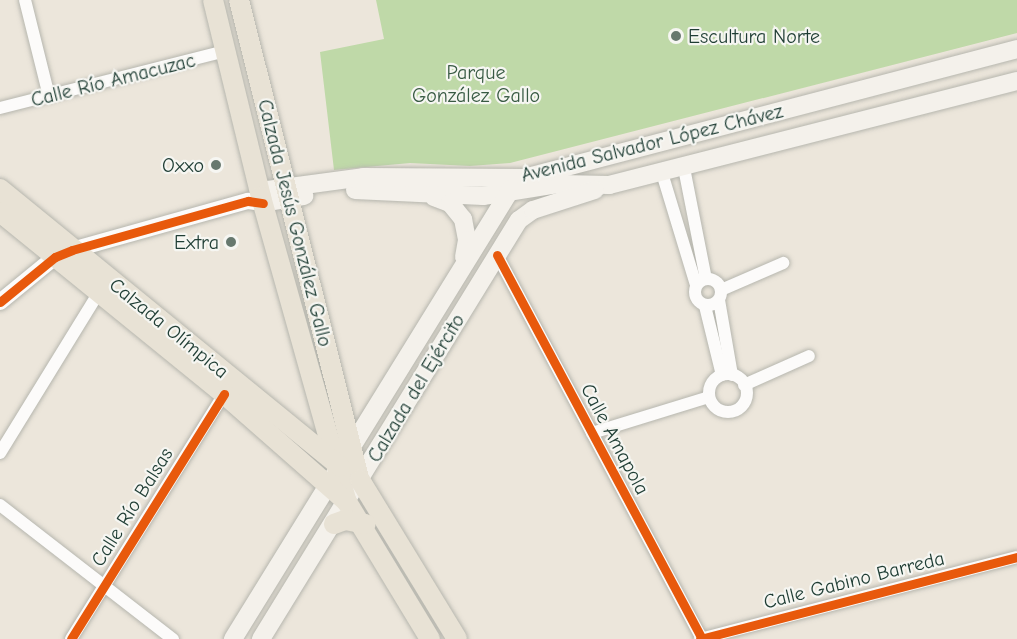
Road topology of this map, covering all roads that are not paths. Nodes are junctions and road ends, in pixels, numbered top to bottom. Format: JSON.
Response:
{"nodes":[{"id":1,"x":25,"y":0,"type":"edge"},
{"id":2,"x":213,"y":0,"type":"edge"},
{"id":3,"x":239,"y":0,"type":"edge"},
{"id":4,"x":1017,"y":49,"type":"edge"},
{"id":5,"x":226,"y":51,"type":"junction"},
{"id":6,"x":1017,"y":81,"type":"edge"},
{"id":7,"x":49,"y":96,"type":"junction"},
{"id":8,"x":0,"y":108,"type":"edge"},
{"id":9,"x":684,"y":168,"type":"junction"},
{"id":10,"x":662,"y":173,"type":"junction"},
{"id":11,"x":524,"y":178,"type":"junction"},
{"id":12,"x":609,"y":185,"type":"junction"},
{"id":13,"x":0,"y":189,"type":"edge"},
{"id":14,"x":287,"y":192,"type":"junction"},
{"id":15,"x":415,"y":192,"type":"junction"},
{"id":16,"x":505,"y":195,"type":"junction"},
{"id":17,"x":257,"y":198,"type":"junction"},
{"id":18,"x":690,"y":201,"type":"junction"},
{"id":19,"x":672,"y":206,"type":"junction"},
{"id":20,"x":0,"y":212,"type":"edge"},
{"id":21,"x":64,"y":253,"type":"junction"},
{"id":22,"x":497,"y":255,"type":"junction"},
{"id":23,"x":783,"y":263,"type":"dead end"},
{"id":24,"x":701,"y":282,"type":"junction"},
{"id":25,"x":450,"y":286,"type":"junction"},
{"id":26,"x":99,"y":292,"type":"junction"},
{"id":27,"x":720,"y":295,"type":"junction"},
{"id":28,"x":0,"y":302,"type":"edge"},
{"id":29,"x":705,"y":306,"type":"junction"},
{"id":30,"x":808,"y":356,"type":"dead end"},
{"id":31,"x":727,"y":375,"type":"junction"},
{"id":32,"x":744,"y":385,"type":"junction"},
{"id":33,"x":224,"y":394,"type":"junction"},
{"id":34,"x":709,"y":397,"type":"junction"},
{"id":35,"x":592,"y":433,"type":"junction"},
{"id":36,"x":352,"y":446,"type":"junction"},
{"id":37,"x":0,"y":453,"type":"edge"},
{"id":38,"x":339,"y":466,"type":"junction"},
{"id":39,"x":360,"y":480,"type":"junction"},
{"id":40,"x":328,"y":484,"type":"junction"},
{"id":41,"x":347,"y":502,"type":"junction"},
{"id":42,"x":0,"y":505,"type":"edge"},
{"id":43,"x":358,"y":521,"type":"junction"},
{"id":44,"x":334,"y":524,"type":"junction"},
{"id":45,"x":392,"y":534,"type":"junction"},
{"id":46,"x":1017,"y":557,"type":"edge"},
{"id":47,"x":104,"y":585,"type":"junction"},
{"id":48,"x":71,"y":639,"type":"edge"},
{"id":49,"x":173,"y":639,"type":"edge"},
{"id":50,"x":233,"y":639,"type":"edge"},
{"id":51,"x":261,"y":639,"type":"edge"},
{"id":52,"x":430,"y":639,"type":"edge"},
{"id":53,"x":457,"y":639,"type":"edge"},
{"id":54,"x":701,"y":639,"type":"edge"}],
"edges":[{"from":1,"to":7,"type":"street"},
{"from":2,"to":5,"type":"main road","name":"Calzada Jesús González Gallo"},
{"from":3,"to":14,"type":"main road","name":"Calzada Jesús González Gallo"},
{"from":4,"to":11,"type":"main road","name":"Avenida Salvador López Chávez"},
{"from":5,"to":7,"type":"street","name":"Calle Río Amacuzac"},
{"from":5,"to":17,"type":"main road","name":"Calzada Jesús González Gallo"},
{"from":6,"to":9,"type":"main road","name":"Avenida Salvador López Chávez"},
{"from":7,"to":8,"type":"street","name":"Calle Río Amacuzac"},
{"from":9,"to":10,"type":"main road","name":"Avenida Salvador López Chávez"},
{"from":9,"to":18,"type":"street"},
{"from":10,"to":12,"type":"main road","name":"Avenida Salvador López Chávez"},
{"from":10,"to":19,"type":"street"},
{"from":11,"to":14,"type":"main road","name":"Avenida Salvador López Chávez"},
{"from":11,"to":16,"type":"main road","name":"Calzada del Ejército"},
{"from":12,"to":16,"type":"main road","name":"Avenida Salvador López Chávez"},
{"from":12,"to":22,"type":"main road","name":"Calzada del Ejército"},
{"from":13,"to":21,"type":"main road","name":"Calzada Olímpica"},
{"from":14,"to":15,"type":"main road","name":"Avenida Salvador López Chávez"},
{"from":14,"to":17,"type":"main road","name":"Avenida Salvador López Chávez"},
{"from":14,"to":36,"type":"main road","name":"Calzada Jesús González Gallo"},
{"from":15,"to":16,"type":"main road","name":"Avenida Salvador López Chávez"},
{"from":15,"to":25,"type":"main road"},
{"from":16,"to":25,"type":"main road","name":"Calzada del Ejército"},
{"from":17,"to":21,"type":"street","name":"Avenida Salvador López Chávez"},
{"from":17,"to":38,"type":"main road","name":"Calzada Jesús González Gallo"},
{"from":18,"to":19,"type":"street"},
{"from":18,"to":24,"type":"street"},
{"from":19,"to":24,"type":"street"},
{"from":20,"to":21,"type":"main road","name":"Calzada Olímpica"},
{"from":21,"to":26,"type":"main road","name":"Calzada Olímpica"},
{"from":21,"to":28,"type":"street","name":"Avenida Salvador López Chávez"},
{"from":21,"to":38,"type":"main road","name":"Calzada Olímpica"},
{"from":22,"to":35,"type":"street","name":"Calle Amapola"},
{"from":22,"to":39,"type":"main road","name":"Calzada del Ejército"},
{"from":23,"to":27,"type":"street"},
{"from":24,"to":27,"type":"street"},
{"from":24,"to":29,"type":"street"},
{"from":25,"to":36,"type":"main road","name":"Calzada del Ejército"},
{"from":26,"to":33,"type":"main road","name":"Calzada Olímpica"},
{"from":26,"to":37,"type":"street"},
{"from":27,"to":29,"type":"street"},
{"from":27,"to":31,"type":"street"},
{"from":29,"to":31,"type":"street"},
{"from":30,"to":32,"type":"street"},
{"from":31,"to":32,"type":"street"},
{"from":31,"to":34,"type":"street"},
{"from":32,"to":34,"type":"street"},
{"from":33,"to":40,"type":"main road","name":"Calzada Olímpica"},
{"from":33,"to":47,"type":"street","name":"Calle Río Balsas"},
{"from":34,"to":35,"type":"street"},
{"from":35,"to":54,"type":"street","name":"Calle Amapola"},
{"from":36,"to":38,"type":"main road","name":"Calzada del Ejército"},
{"from":36,"to":39,"type":"main road","name":"Calzada Jesús González Gallo"},
{"from":38,"to":39,"type":"main road","name":"Calzada Olímpica"},
{"from":38,"to":40,"type":"main road","name":"Calzada del Ejército"},
{"from":38,"to":41,"type":"main road","name":"Calzada Jesús González Gallo"},
{"from":39,"to":41,"type":"main road","name":"Calzada del Ejército"},
{"from":39,"to":45,"type":"main road"},
{"from":40,"to":41,"type":"main road","name":"Calzada Olímpica"},
{"from":40,"to":50,"type":"main road","name":"Calzada del Ejército"},
{"from":41,"to":43,"type":"main road"},
{"from":41,"to":44,"type":"main road","name":"Calzada del Ejército"},
{"from":42,"to":47,"type":"street"},
{"from":43,"to":44,"type":"main road"},
{"from":43,"to":45,"type":"main road"},
{"from":43,"to":52,"type":"main road"},
{"from":44,"to":51,"type":"main road","name":"Calzada del Ejército"},
{"from":45,"to":53,"type":"main road"},
{"from":46,"to":54,"type":"street","name":"Calle Gabino Barreda"},
{"from":47,"to":48,"type":"street","name":"Calle Río Balsas"},
{"from":47,"to":49,"type":"street"}]}
